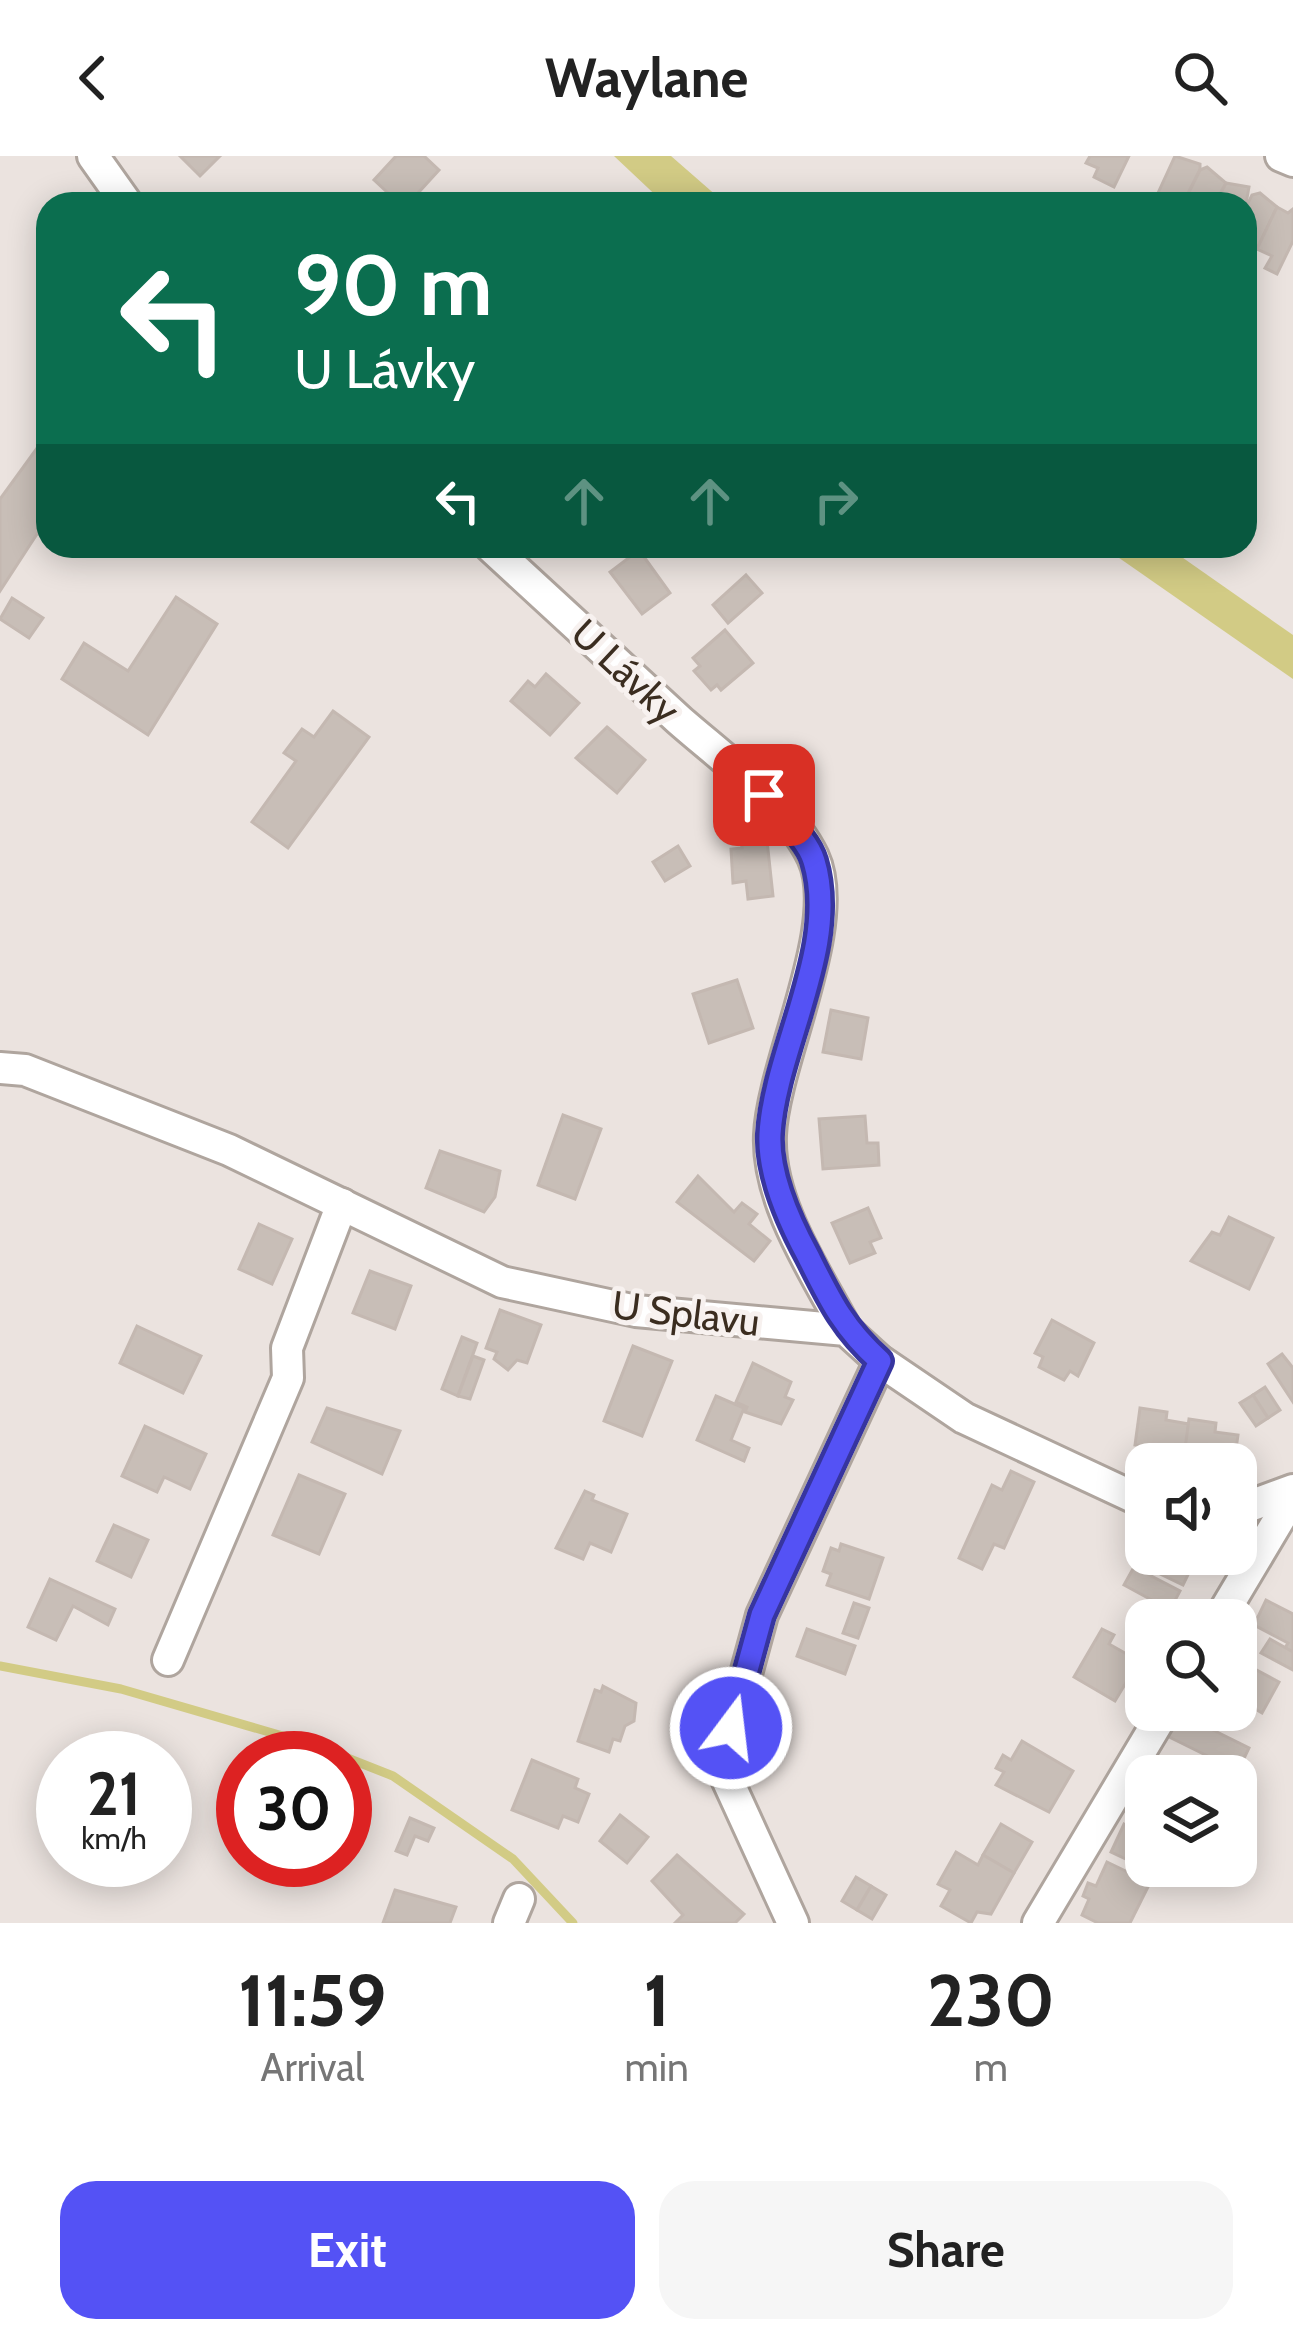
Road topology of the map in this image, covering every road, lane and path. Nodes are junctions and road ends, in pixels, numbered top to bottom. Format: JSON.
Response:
{"nodes":[{"id":1,"x":93,"y":156,"type":"edge"},
{"id":2,"x":1281,"y":156,"type":"edge"},
{"id":3,"x":1293,"y":161,"type":"edge"},
{"id":4,"x":118,"y":192,"type":"edge"},
{"id":5,"x":503,"y":558,"type":"edge"},
{"id":6,"x":0,"y":1068,"type":"edge"},
{"id":7,"x":342,"y":1204,"type":"junction"},
{"id":8,"x":846,"y":1330,"type":"junction"},
{"id":9,"x":880,"y":1361,"type":"junction"},
{"id":10,"x":1125,"y":1493,"type":"edge"},
{"id":11,"x":1293,"y":1493,"type":"edge"},
{"id":12,"x":1257,"y":1504,"type":"edge"},
{"id":13,"x":1231,"y":1599,"type":"edge"},
{"id":14,"x":168,"y":1660,"type":"dead end"},
{"id":15,"x":1152,"y":1731,"type":"edge"},
{"id":16,"x":794,"y":1923,"type":"edge"},
{"id":17,"x":1038,"y":1923,"type":"edge"}],
"edges":[{"from":1,"to":4,"type":"street"},
{"from":2,"to":3,"type":"street"},
{"from":5,"to":8,"type":"street","name":"U Lávky"},
{"from":6,"to":7,"type":"street","name":"U Splavu"},
{"from":7,"to":8,"type":"street","name":"U Splavu"},
{"from":7,"to":14,"type":"street"},
{"from":8,"to":9,"type":"street"},
{"from":9,"to":10,"type":"street"},
{"from":9,"to":16,"type":"street"},
{"from":11,"to":12,"type":"street"},
{"from":11,"to":13,"type":"street"},
{"from":15,"to":17,"type":"street"}]}
